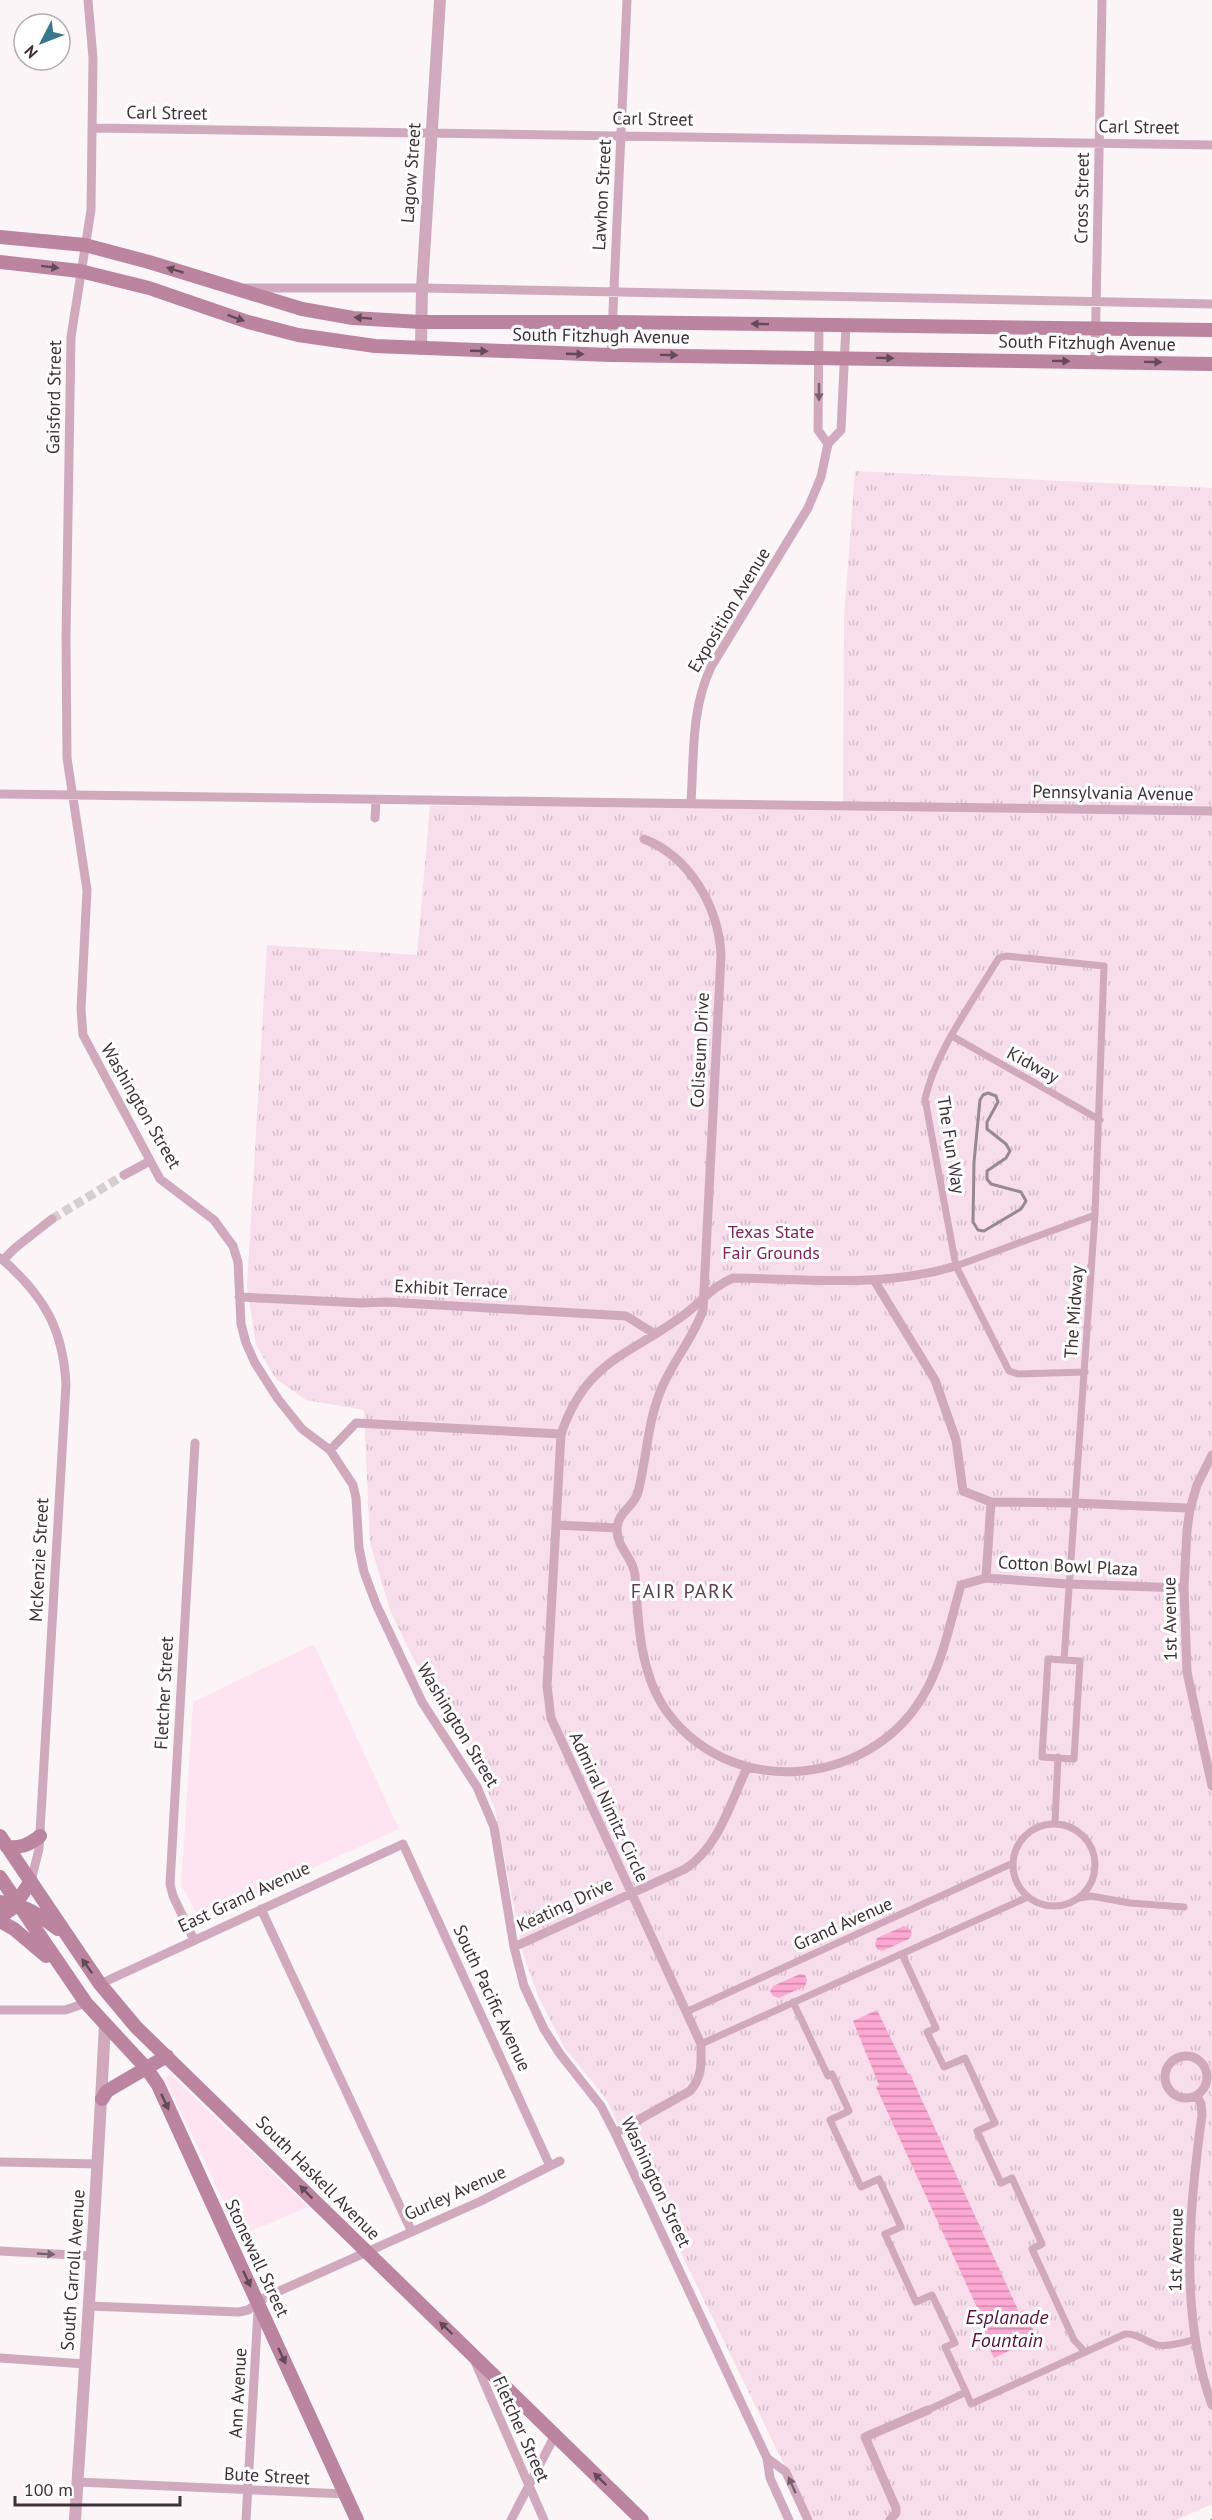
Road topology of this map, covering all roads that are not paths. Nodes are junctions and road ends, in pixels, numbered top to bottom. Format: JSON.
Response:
{"nodes":[{"id":1,"x":88,"y":0,"type":"edge"},
{"id":2,"x":440,"y":0,"type":"edge"},
{"id":3,"x":627,"y":0,"type":"edge"},
{"id":4,"x":1102,"y":0,"type":"edge"},
{"id":5,"x":93,"y":128,"type":"junction"},
{"id":6,"x":431,"y":134,"type":"junction"},
{"id":7,"x":621,"y":135,"type":"junction"},
{"id":8,"x":1099,"y":143,"type":"junction"},
{"id":9,"x":1212,"y":145,"type":"edge"},
{"id":10,"x":0,"y":237,"type":"edge"},
{"id":11,"x":85,"y":245,"type":"junction"},
{"id":12,"x":0,"y":262,"type":"edge"},
{"id":13,"x":80,"y":271,"type":"junction"},
{"id":14,"x":232,"y":288,"type":"junction"},
{"id":15,"x":422,"y":288,"type":"junction"},
{"id":16,"x":614,"y":293,"type":"junction"},
{"id":17,"x":1096,"y":302,"type":"junction"},
{"id":18,"x":1212,"y":304,"type":"edge"},
{"id":19,"x":421,"y":322,"type":"junction"},
{"id":20,"x":612,"y":322,"type":"junction"},
{"id":21,"x":819,"y":325,"type":"junction"},
{"id":22,"x":846,"y":325,"type":"junction"},
{"id":23,"x":1095,"y":329,"type":"junction"},
{"id":24,"x":1212,"y":330,"type":"edge"},
{"id":25,"x":421,"y":349,"type":"junction"},
{"id":26,"x":611,"y":355,"type":"junction"},
{"id":27,"x":819,"y":358,"type":"junction"},
{"id":28,"x":845,"y":358,"type":"junction"},
{"id":29,"x":1095,"y":361,"type":"junction"},
{"id":30,"x":1212,"y":364,"type":"edge"},
{"id":31,"x":828,"y":444,"type":"junction"},
{"id":32,"x":0,"y":794,"type":"edge"},
{"id":33,"x":73,"y":795,"type":"junction"},
{"id":34,"x":376,"y":800,"type":"junction"},
{"id":35,"x":691,"y":802,"type":"junction"},
{"id":36,"x":1212,"y":811,"type":"edge"},
{"id":37,"x":375,"y":818,"type":"dead end"},
{"id":38,"x":644,"y":839,"type":"dead end"},
{"id":39,"x":1104,"y":966,"type":"joint"},
{"id":40,"x":952,"y":1036,"type":"junction"},
{"id":41,"x":1100,"y":1120,"type":"junction"},
{"id":42,"x":150,"y":1161,"type":"junction"},
{"id":43,"x":124,"y":1175,"type":"tunnel mouth"},
{"id":44,"x":1095,"y":1215,"type":"junction"},
{"id":45,"x":52,"y":1219,"type":"tunnel mouth"},
{"id":46,"x":2,"y":1259,"type":"edge"},
{"id":47,"x":956,"y":1266,"type":"junction"},
{"id":48,"x":874,"y":1280,"type":"junction"},
{"id":49,"x":705,"y":1295,"type":"junction"},
{"id":50,"x":239,"y":1297,"type":"junction"},
{"id":51,"x":655,"y":1334,"type":"junction"},
{"id":52,"x":1085,"y":1372,"type":"junction"},
{"id":53,"x":561,"y":1434,"type":"junction"},
{"id":54,"x":195,"y":1443,"type":"dead end"},
{"id":55,"x":330,"y":1450,"type":"junction"},
{"id":56,"x":1212,"y":1455,"type":"edge"},
{"id":57,"x":991,"y":1502,"type":"junction"},
{"id":58,"x":1075,"y":1503,"type":"junction"},
{"id":59,"x":1185,"y":1508,"type":"dead end"},
{"id":60,"x":556,"y":1525,"type":"junction"},
{"id":61,"x":617,"y":1528,"type":"junction"},
{"id":62,"x":986,"y":1578,"type":"junction"},
{"id":63,"x":1068,"y":1584,"type":"junction"},
{"id":64,"x":1184,"y":1588,"type":"junction"},
{"id":65,"x":1064,"y":1660,"type":"junction"},
{"id":66,"x":1058,"y":1757,"type":"junction"},
{"id":67,"x":747,"y":1768,"type":"junction"},
{"id":68,"x":1212,"y":1786,"type":"edge"},
{"id":69,"x":1055,"y":1824,"type":"junction"},
{"id":70,"x":40,"y":1836,"type":"junction"},
{"id":71,"x":4,"y":1841,"type":"edge"},
{"id":72,"x":403,"y":1844,"type":"joint"},
{"id":73,"x":1013,"y":1863,"type":"junction"},
{"id":74,"x":0,"y":1877,"type":"edge"},
{"id":75,"x":31,"y":1881,"type":"junction"},
{"id":76,"x":630,"y":1893,"type":"junction"},
{"id":77,"x":1029,"y":1897,"type":"junction"},
{"id":78,"x":1078,"y":1898,"type":"junction"},
{"id":79,"x":0,"y":1902,"type":"edge"},
{"id":80,"x":17,"y":1904,"type":"junction"},
{"id":81,"x":1184,"y":1907,"type":"dead end"},
{"id":82,"x":261,"y":1909,"type":"junction"},
{"id":83,"x":0,"y":1919,"type":"edge"},
{"id":84,"x":67,"y":1936,"type":"junction"},
{"id":85,"x":195,"y":1940,"type":"junction"},
{"id":86,"x":514,"y":1947,"type":"junction"},
{"id":87,"x":902,"y":1954,"type":"junction"},
{"id":88,"x":64,"y":1974,"type":"junction"},
{"id":89,"x":100,"y":1984,"type":"junction"},
{"id":90,"x":793,"y":2002,"type":"junction"},
{"id":91,"x":86,"y":2003,"type":"junction"},
{"id":92,"x":0,"y":2010,"type":"edge"},
{"id":93,"x":686,"y":2012,"type":"junction"},
{"id":94,"x":105,"y":2023,"type":"junction"},
{"id":95,"x":701,"y":2044,"type":"junction"},
{"id":96,"x":167,"y":2056,"type":"junction"},
{"id":97,"x":147,"y":2069,"type":"junction"},
{"id":98,"x":1197,"y":2096,"type":"junction"},
{"id":99,"x":102,"y":2099,"type":"junction"},
{"id":100,"x":615,"y":2133,"type":"junction"},
{"id":101,"x":560,"y":2161,"type":"dead end"},
{"id":102,"x":0,"y":2162,"type":"edge"},
{"id":103,"x":98,"y":2164,"type":"junction"},
{"id":104,"x":550,"y":2166,"type":"junction"},
{"id":105,"x":411,"y":2230,"type":"junction"},
{"id":106,"x":0,"y":2251,"type":"edge"},
{"id":107,"x":367,"y":2251,"type":"junction"},
{"id":108,"x":92,"y":2256,"type":"junction"},
{"id":109,"x":258,"y":2303,"type":"junction"},
{"id":110,"x":89,"y":2306,"type":"junction"},
{"id":111,"x":1196,"y":2338,"type":"junction"},
{"id":112,"x":471,"y":2352,"type":"junction"},
{"id":113,"x":1085,"y":2352,"type":"junction"},
{"id":114,"x":0,"y":2358,"type":"edge"},
{"id":115,"x":86,"y":2364,"type":"junction"},
{"id":116,"x":966,"y":2392,"type":"junction"},
{"id":117,"x":1212,"y":2405,"type":"edge"},
{"id":118,"x":928,"y":2410,"type":"joint"},
{"id":119,"x":555,"y":2435,"type":"junction"},
{"id":120,"x":767,"y":2458,"type":"junction"},
{"id":121,"x":78,"y":2482,"type":"junction"},
{"id":122,"x":529,"y":2486,"type":"junction"},
{"id":123,"x":248,"y":2491,"type":"junction"},
{"id":124,"x":346,"y":2494,"type":"junction"},
{"id":125,"x":75,"y":2520,"type":"edge"},
{"id":126,"x":246,"y":2520,"type":"edge"},
{"id":127,"x":357,"y":2520,"type":"edge"},
{"id":128,"x":511,"y":2520,"type":"edge"},
{"id":129,"x":544,"y":2520,"type":"edge"},
{"id":130,"x":642,"y":2520,"type":"edge"},
{"id":131,"x":789,"y":2520,"type":"edge"},
{"id":132,"x":808,"y":2520,"type":"edge"},
{"id":133,"x":890,"y":2520,"type":"edge"}],
"edges":[{"from":1,"to":5,"type":"street","name":"Gaisford Street"},
{"from":2,"to":6,"type":"street","name":"Lagow Street"},
{"from":3,"to":7,"type":"street","name":"Lawhon Street"},
{"from":4,"to":8,"type":"street","name":"Cross Street"},
{"from":5,"to":6,"type":"street","name":"Carl Street"},
{"from":5,"to":11,"type":"street","name":"Gaisford Street"},
{"from":6,"to":7,"type":"street","name":"Carl Street"},
{"from":6,"to":15,"type":"street","name":"Lagow Street"},
{"from":7,"to":8,"type":"street","name":"Carl Street"},
{"from":7,"to":16,"type":"street","name":"Lawhon Street"},
{"from":8,"to":9,"type":"street","name":"Carl Street"},
{"from":8,"to":17,"type":"street","name":"Cross Street"},
{"from":10,"to":11,"type":"main road","name":"South Fitzhugh Avenue"},
{"from":11,"to":13,"type":"street","name":"Gaisford Street"},
{"from":14,"to":11,"type":"main road","name":"South Fitzhugh Avenue","one_way":true},
{"from":12,"to":13,"type":"main road","name":"South Fitzhugh Avenue","one_way":true},
{"from":13,"to":25,"type":"main road","name":"South Fitzhugh Avenue","one_way":true},
{"from":13,"to":33,"type":"street","name":"Gaisford Street"},
{"from":14,"to":15,"type":"street","name":"South Fitzhugh Avenue"},
{"from":19,"to":14,"type":"main road","name":"South Fitzhugh Avenue","one_way":true},
{"from":15,"to":16,"type":"street","name":"South Fitzhugh Avenue"},
{"from":15,"to":19,"type":"street","name":"Lagow Street"},
{"from":16,"to":17,"type":"street","name":"South Fitzhugh Avenue"},
{"from":16,"to":20,"type":"street","name":"Lawhon Street"},
{"from":17,"to":18,"type":"street","name":"South Fitzhugh Avenue"},
{"from":17,"to":23,"type":"street","name":"Cross Street"},
{"from":19,"to":20,"type":"main road","name":"South Fitzhugh Avenue"},
{"from":19,"to":25,"type":"street","name":"Lagow Street"},
{"from":21,"to":20,"type":"main road","name":"South Fitzhugh Avenue","one_way":true},
{"from":20,"to":26,"type":"street","name":"Lawhon Street"},
{"from":21,"to":22,"type":"main road","name":"South Fitzhugh Avenue"},
{"from":21,"to":27,"type":"street"},
{"from":22,"to":23,"type":"main road","name":"South Fitzhugh Avenue"},
{"from":22,"to":28,"type":"street","name":"Exposition Avenue"},
{"from":23,"to":24,"type":"main road","name":"South Fitzhugh Avenue"},
{"from":23,"to":29,"type":"street","name":"Cross Street"},
{"from":25,"to":26,"type":"main road","name":"South Fitzhugh Avenue","one_way":true},
{"from":26,"to":27,"type":"main road","name":"South Fitzhugh Avenue","one_way":true},
{"from":27,"to":28,"type":"main road","name":"South Fitzhugh Avenue"},
{"from":27,"to":31,"type":"street","one_way":true},
{"from":28,"to":29,"type":"main road","name":"South Fitzhugh Avenue","one_way":true},
{"from":28,"to":31,"type":"street","name":"Exposition Avenue"},
{"from":29,"to":30,"type":"main road","name":"South Fitzhugh Avenue","one_way":true},
{"from":31,"to":35,"type":"street","name":"Exposition Avenue"},
{"from":32,"to":33,"type":"street","name":"Pennsylvania Avenue"},
{"from":33,"to":34,"type":"street","name":"Pennsylvania Avenue"},
{"from":33,"to":42,"type":"street","name":"Washington Street"},
{"from":34,"to":35,"type":"street","name":"Pennsylvania Avenue"},
{"from":34,"to":37,"type":"street"},
{"from":35,"to":36,"type":"street","name":"Pennsylvania Avenue"},
{"from":38,"to":49,"type":"street","name":"Coliseum Drive"},
{"from":39,"to":40,"type":"street","name":"The Fun Way"},
{"from":39,"to":41,"type":"street","name":"The Midway"},
{"from":40,"to":41,"type":"street","name":"Kidway"},
{"from":40,"to":47,"type":"street","name":"The Fun Way"},
{"from":41,"to":44,"type":"street","name":"The Midway"},
{"from":42,"to":43,"type":"street"},
{"from":42,"to":50,"type":"street","name":"Washington Street"},
{"from":44,"to":47,"type":"street"},
{"from":44,"to":52,"type":"street","name":"The Midway"},
{"from":45,"to":46,"type":"street"},
{"from":46,"to":70,"type":"street","name":"McKenzie Street"},
{"from":47,"to":48,"type":"street"},
{"from":47,"to":52,"type":"street","name":"The Fun Way"},
{"from":48,"to":49,"type":"street"},
{"from":48,"to":57,"type":"street"},
{"from":49,"to":51,"type":"street"},
{"from":49,"to":61,"type":"street","name":"Coliseum Drive"},
{"from":50,"to":51,"type":"street","name":"Exhibit Terrace"},
{"from":50,"to":55,"type":"street","name":"Washington Street"},
{"from":51,"to":53,"type":"street"},
{"from":52,"to":58,"type":"street","name":"The Midway"},
{"from":53,"to":55,"type":"street"},
{"from":53,"to":60,"type":"street","name":"Admiral Nimitz Circle"},
{"from":54,"to":85,"type":"street","name":"Fletcher Street"},
{"from":55,"to":86,"type":"street","name":"Washington Street"},
{"from":56,"to":64,"type":"street","name":"1st Avenue"},
{"from":57,"to":58,"type":"street"},
{"from":57,"to":62,"type":"street"},
{"from":58,"to":59,"type":"street"},
{"from":58,"to":63,"type":"street","name":"The Midway"},
{"from":60,"to":61,"type":"street"},
{"from":60,"to":76,"type":"street","name":"Admiral Nimitz Circle"},
{"from":61,"to":67,"type":"street"},
{"from":62,"to":63,"type":"street","name":"Cotton Bowl Plaza"},
{"from":62,"to":67,"type":"street"},
{"from":63,"to":64,"type":"street","name":"Cotton Bowl Plaza"},
{"from":63,"to":65,"type":"street","name":"The Midway"},
{"from":64,"to":68,"type":"street","name":"1st Avenue"},
{"from":65,"to":66,"type":"street"},
{"from":65,"to":66,"type":"street"},
{"from":66,"to":69,"type":"street"},
{"from":67,"to":76,"type":"street","name":"Keating Drive"},
{"from":69,"to":73,"type":"street"},
{"from":69,"to":78,"type":"street"},
{"from":70,"to":71,"type":"main road"},
{"from":70,"to":75,"type":"street","name":"McKenzie Street"},
{"from":71,"to":75,"type":"main road","name":"South Haskell Avenue"},
{"from":72,"to":82,"type":"street","name":"East Grand Avenue"},
{"from":72,"to":104,"type":"street","name":"South Pacific Avenue"},
{"from":73,"to":77,"type":"street"},
{"from":73,"to":93,"type":"street","name":"Grand Avenue"},
{"from":74,"to":80,"type":"main road"},
{"from":75,"to":80,"type":"main road"},
{"from":75,"to":84,"type":"main road","name":"South Haskell Avenue"},
{"from":76,"to":86,"type":"street","name":"Keating Drive"},
{"from":76,"to":93,"type":"street","name":"Admiral Nimitz Circle"},
{"from":77,"to":78,"type":"street"},
{"from":77,"to":87,"type":"street"},
{"from":78,"to":81,"type":"street"},
{"from":79,"to":80,"type":"main road"},
{"from":80,"to":83,"type":"main road"},
{"from":80,"to":84,"type":"main road"},
{"from":80,"to":88,"type":"main road"},
{"from":82,"to":85,"type":"street","name":"East Grand Avenue"},
{"from":82,"to":105,"type":"street"},
{"from":83,"to":88,"type":"main road"},
{"from":89,"to":84,"type":"main road","name":"South Haskell Avenue","one_way":true},
{"from":85,"to":89,"type":"street","name":"East Grand Avenue"},
{"from":86,"to":100,"type":"street","name":"Washington Street"},
{"from":87,"to":90,"type":"street"},
{"from":87,"to":113,"type":"street"},
{"from":88,"to":91,"type":"main road"},
{"from":89,"to":96,"type":"main road","name":"South Haskell Avenue"},
{"from":90,"to":95,"type":"street"},
{"from":90,"to":116,"type":"street"},
{"from":91,"to":92,"type":"street"},
{"from":91,"to":94,"type":"main road"},
{"from":93,"to":95,"type":"street","name":"Admiral Nimitz Circle"},
{"from":94,"to":97,"type":"main road","name":"Stonewall Street"},
{"from":94,"to":99,"type":"street","name":"South Carroll Avenue"},
{"from":95,"to":100,"type":"street","name":"Admiral Nimitz Circle"},
{"from":96,"to":97,"type":"main road"},
{"from":107,"to":96,"type":"main road","name":"South Haskell Avenue","one_way":true},
{"from":97,"to":99,"type":"main road"},
{"from":97,"to":109,"type":"main road","name":"Stonewall Street","one_way":true},
{"from":98,"to":98,"type":"street","name":"1st Avenue"},
{"from":98,"to":111,"type":"street","name":"1st Avenue"},
{"from":99,"to":103,"type":"street","name":"South Carroll Avenue"},
{"from":100,"to":120,"type":"street","name":"Washington Street"},
{"from":101,"to":104,"type":"street","name":"Gurley Avenue"},
{"from":102,"to":103,"type":"street"},
{"from":103,"to":108,"type":"street","name":"South Carroll Avenue"},
{"from":104,"to":105,"type":"street","name":"Gurley Avenue"},
{"from":105,"to":107,"type":"street","name":"Gurley Avenue"},
{"from":106,"to":108,"type":"street","one_way":true},
{"from":107,"to":109,"type":"street","name":"Gurley Avenue"},
{"from":112,"to":107,"type":"main road","name":"South Haskell Avenue","one_way":true},
{"from":108,"to":110,"type":"street","name":"South Carroll Avenue"},
{"from":109,"to":110,"type":"street","name":"Gurley Avenue"},
{"from":109,"to":123,"type":"street","name":"Ann Avenue"},
{"from":109,"to":124,"type":"main road","name":"Stonewall Street","one_way":true},
{"from":110,"to":115,"type":"street","name":"South Carroll Avenue"},
{"from":111,"to":113,"type":"street"},
{"from":111,"to":117,"type":"street","name":"1st Avenue"},
{"from":112,"to":119,"type":"main road","name":"South Haskell Avenue"},
{"from":112,"to":122,"type":"street","name":"Fletcher Street"},
{"from":113,"to":116,"type":"street"},
{"from":114,"to":115,"type":"street"},
{"from":115,"to":121,"type":"street","name":"South Carroll Avenue"},
{"from":116,"to":118,"type":"street"},
{"from":118,"to":133,"type":"street"},
{"from":119,"to":122,"type":"street"},
{"from":130,"to":119,"type":"main road","name":"South Haskell Avenue","one_way":true},
{"from":120,"to":131,"type":"street","name":"Washington Street"},
{"from":132,"to":120,"type":"street","name":"Washington Street","one_way":true},
{"from":121,"to":123,"type":"street","name":"Bute Street"},
{"from":121,"to":125,"type":"street","name":"South Carroll Avenue"},
{"from":122,"to":128,"type":"street"},
{"from":122,"to":129,"type":"street","name":"Fletcher Street"},
{"from":123,"to":124,"type":"street","name":"Bute Street"},
{"from":123,"to":126,"type":"street","name":"Ann Avenue"},
{"from":124,"to":127,"type":"main road","name":"Stonewall Street"}]}
